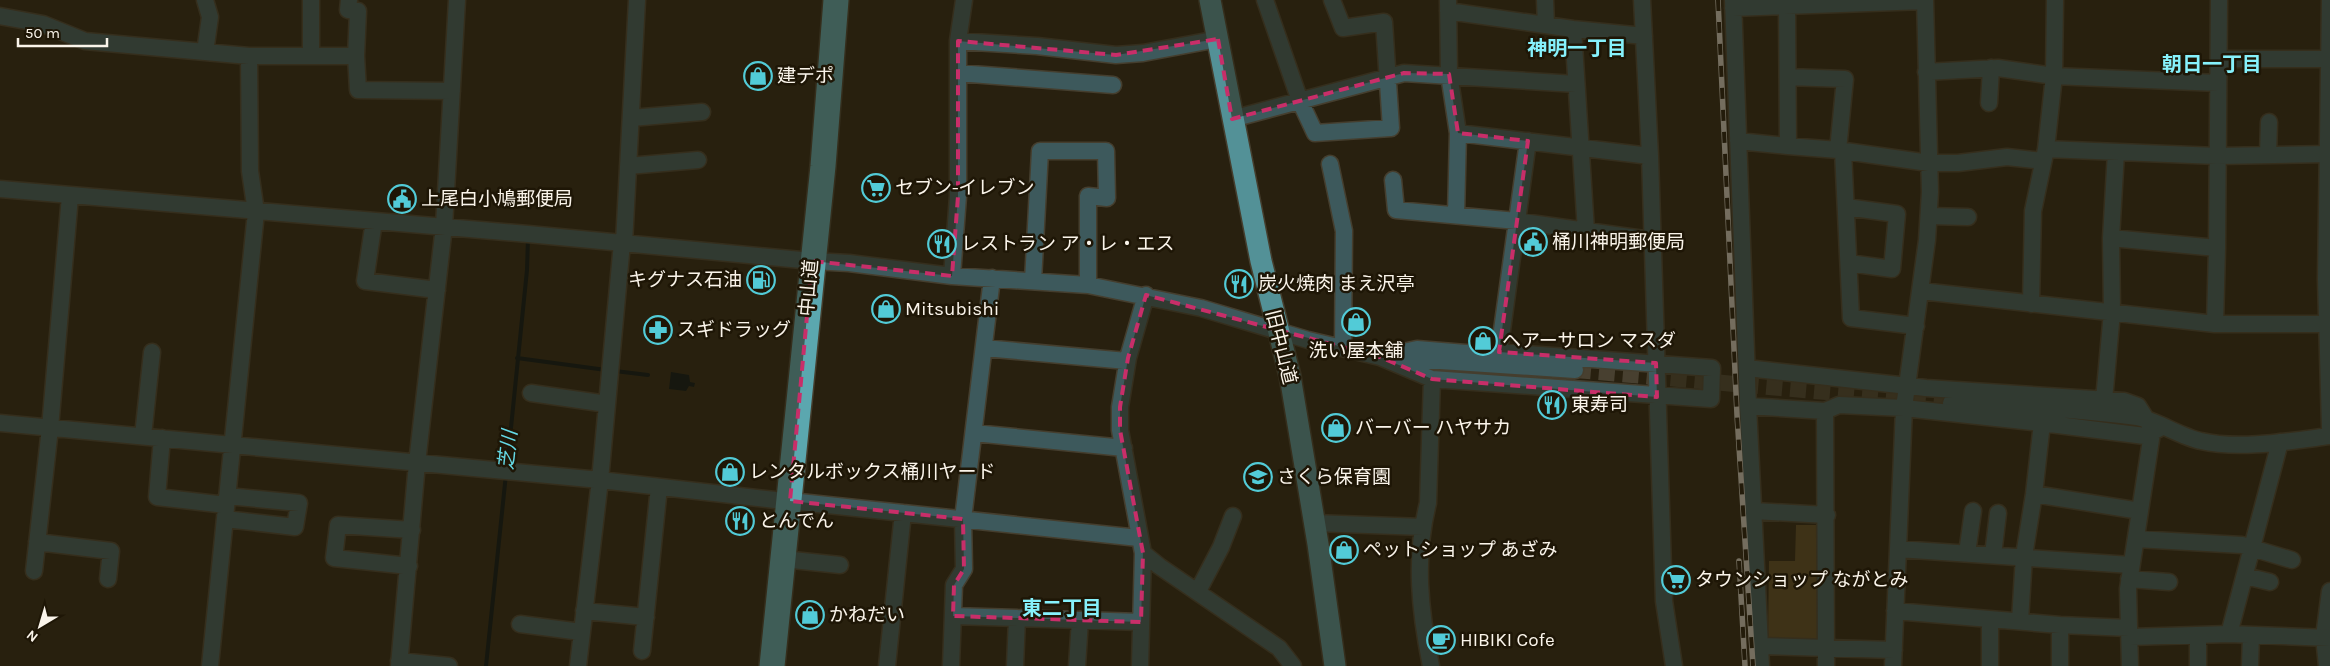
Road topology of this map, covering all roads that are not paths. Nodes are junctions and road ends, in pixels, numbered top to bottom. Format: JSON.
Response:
{"nodes":[{"id":1,"x":205,"y":0,"type":"edge"},
{"id":2,"x":311,"y":0,"type":"edge"},
{"id":3,"x":348,"y":0,"type":"edge"},
{"id":4,"x":457,"y":0,"type":"edge"},
{"id":5,"x":637,"y":0,"type":"edge"},
{"id":6,"x":823,"y":0,"type":"edge"},
{"id":7,"x":836,"y":0,"type":"edge"},
{"id":8,"x":964,"y":0,"type":"edge"},
{"id":9,"x":1210,"y":0,"type":"edge"},
{"id":10,"x":1265,"y":0,"type":"edge"},
{"id":11,"x":1332,"y":0,"type":"edge"},
{"id":12,"x":1545,"y":0,"type":"edge"},
{"id":13,"x":1642,"y":0,"type":"edge"},
{"id":14,"x":1925,"y":0,"type":"edge"},
{"id":15,"x":2055,"y":0,"type":"edge"},
{"id":16,"x":2219,"y":0,"type":"edge"},
{"id":17,"x":2330,"y":0,"type":"edge"},
{"id":18,"x":1733,"y":4,"type":"edge"},
{"id":19,"x":1448,"y":6,"type":"edge"},
{"id":20,"x":1787,"y":6,"type":"junction"},
{"id":21,"x":0,"y":16,"type":"edge"},
{"id":22,"x":1546,"y":25,"type":"junction"},
{"id":23,"x":1573,"y":29,"type":"junction"},
{"id":24,"x":1644,"y":36,"type":"junction"},
{"id":25,"x":1218,"y":39,"type":"junction"},
{"id":26,"x":958,"y":41,"type":"junction"},
{"id":27,"x":205,"y":52,"type":"junction"},
{"id":28,"x":250,"y":56,"type":"junction"},
{"id":29,"x":310,"y":56,"type":"junction"},
{"id":30,"x":356,"y":56,"type":"junction"},
{"id":31,"x":2219,"y":59,"type":"junction"},
{"id":32,"x":2329,"y":62,"type":"edge"},
{"id":33,"x":1991,"y":68,"type":"junction"},
{"id":34,"x":1926,"y":72,"type":"junction"},
{"id":35,"x":958,"y":73,"type":"junction"},
{"id":36,"x":1449,"y":74,"type":"junction"},
{"id":37,"x":2054,"y":76,"type":"junction"},
{"id":38,"x":1386,"y":78,"type":"junction"},
{"id":39,"x":1788,"y":78,"type":"junction"},
{"id":40,"x":2218,"y":83,"type":"junction"},
{"id":41,"x":1576,"y":84,"type":"junction"},
{"id":42,"x":1113,"y":85,"type":"dead end"},
{"id":43,"x":452,"y":91,"type":"junction"},
{"id":44,"x":1300,"y":101,"type":"junction"},
{"id":45,"x":1989,"y":103,"type":"dead end"},
{"id":46,"x":702,"y":112,"type":"dead end"},
{"id":47,"x":631,"y":118,"type":"junction"},
{"id":48,"x":1232,"y":119,"type":"junction"},
{"id":49,"x":2269,"y":122,"type":"dead end"},
{"id":50,"x":1458,"y":133,"type":"junction"},
{"id":51,"x":1528,"y":141,"type":"junction"},
{"id":52,"x":1738,"y":141,"type":"junction"},
{"id":53,"x":1788,"y":146,"type":"junction"},
{"id":54,"x":1582,"y":148,"type":"junction"},
{"id":55,"x":1840,"y":150,"type":"junction"},
{"id":56,"x":2116,"y":152,"type":"junction"},
{"id":57,"x":2329,"y":154,"type":"junction"},
{"id":58,"x":2045,"y":155,"type":"junction"},
{"id":59,"x":2268,"y":155,"type":"junction"},
{"id":60,"x":1650,"y":156,"type":"junction"},
{"id":61,"x":2217,"y":156,"type":"junction"},
{"id":62,"x":698,"y":160,"type":"dead end"},
{"id":63,"x":1929,"y":163,"type":"junction"},
{"id":64,"x":1330,"y":164,"type":"dead end"},
{"id":65,"x":628,"y":166,"type":"junction"},
{"id":66,"x":1393,"y":180,"type":"dead end"},
{"id":67,"x":0,"y":189,"type":"edge"},
{"id":68,"x":70,"y":196,"type":"junction"},
{"id":69,"x":1846,"y":208,"type":"junction"},
{"id":70,"x":256,"y":212,"type":"junction"},
{"id":71,"x":1456,"y":215,"type":"junction"},
{"id":72,"x":1929,"y":216,"type":"junction"},
{"id":73,"x":1968,"y":217,"type":"dead end"},
{"id":74,"x":374,"y":221,"type":"junction"},
{"id":75,"x":1517,"y":222,"type":"junction"},
{"id":76,"x":444,"y":226,"type":"junction"},
{"id":77,"x":1586,"y":231,"type":"junction"},
{"id":78,"x":2111,"y":238,"type":"junction"},
{"id":79,"x":1651,"y":240,"type":"junction"},
{"id":80,"x":623,"y":243,"type":"junction"},
{"id":81,"x":2217,"y":248,"type":"junction"},
{"id":82,"x":805,"y":260,"type":"junction"},
{"id":83,"x":1848,"y":263,"type":"junction"},
{"id":84,"x":952,"y":276,"type":"junction"},
{"id":85,"x":992,"y":278,"type":"junction"},
{"id":86,"x":2328,"y":279,"type":"edge"},
{"id":87,"x":1032,"y":281,"type":"junction"},
{"id":88,"x":1088,"y":285,"type":"junction"},
{"id":89,"x":437,"y":290,"type":"junction"},
{"id":90,"x":1921,"y":291,"type":"junction"},
{"id":91,"x":1146,"y":296,"type":"junction"},
{"id":92,"x":2031,"y":304,"type":"junction"},
{"id":93,"x":2112,"y":312,"type":"junction"},
{"id":94,"x":2215,"y":324,"type":"junction"},
{"id":95,"x":2328,"y":324,"type":"edge"},
{"id":96,"x":1916,"y":326,"type":"junction"},
{"id":97,"x":1280,"y":332,"type":"junction"},
{"id":98,"x":984,"y":348,"type":"junction"},
{"id":99,"x":1343,"y":348,"type":"junction"},
{"id":100,"x":152,"y":352,"type":"dead end"},
{"id":101,"x":1499,"y":352,"type":"junction"},
{"id":102,"x":1380,"y":357,"type":"junction"},
{"id":103,"x":1127,"y":361,"type":"junction"},
{"id":104,"x":1656,"y":363,"type":"junction"},
{"id":105,"x":1747,"y":368,"type":"junction"},
{"id":106,"x":1575,"y":370,"type":"tunnel mouth"},
{"id":107,"x":1432,"y":379,"type":"junction"},
{"id":108,"x":1908,"y":384,"type":"junction"},
{"id":109,"x":531,"y":393,"type":"dead end"},
{"id":110,"x":1657,"y":397,"type":"junction"},
{"id":111,"x":2104,"y":400,"type":"junction"},
{"id":112,"x":1951,"y":403,"type":"tunnel mouth"},
{"id":113,"x":607,"y":404,"type":"junction"},
{"id":114,"x":1748,"y":406,"type":"junction"},
{"id":115,"x":1904,"y":408,"type":"junction"},
{"id":116,"x":1826,"y":410,"type":"junction"},
{"id":117,"x":0,"y":423,"type":"edge"},
{"id":118,"x":2042,"y":423,"type":"junction"},
{"id":119,"x":2154,"y":427,"type":"junction"},
{"id":120,"x":50,"y":428,"type":"junction"},
{"id":121,"x":2330,"y":428,"type":"edge"},
{"id":122,"x":974,"y":433,"type":"junction"},
{"id":123,"x":143,"y":436,"type":"junction"},
{"id":124,"x":2330,"y":436,"type":"edge"},
{"id":125,"x":162,"y":438,"type":"junction"},
{"id":126,"x":2280,"y":442,"type":"junction"},
{"id":127,"x":232,"y":445,"type":"junction"},
{"id":128,"x":1124,"y":448,"type":"junction"},
{"id":129,"x":417,"y":463,"type":"junction"},
{"id":130,"x":600,"y":480,"type":"junction"},
{"id":131,"x":660,"y":487,"type":"junction"},
{"id":132,"x":2034,"y":494,"type":"junction"},
{"id":133,"x":782,"y":500,"type":"junction"},
{"id":134,"x":226,"y":506,"type":"junction"},
{"id":135,"x":2140,"y":510,"type":"junction"},
{"id":136,"x":1754,"y":511,"type":"junction"},
{"id":137,"x":1973,"y":511,"type":"dead end"},
{"id":138,"x":903,"y":513,"type":"junction"},
{"id":139,"x":1998,"y":513,"type":"dead end"},
{"id":140,"x":1827,"y":515,"type":"junction"},
{"id":141,"x":1232,"y":516,"type":"dead end"},
{"id":142,"x":963,"y":519,"type":"junction"},
{"id":143,"x":1314,"y":523,"type":"junction"},
{"id":144,"x":1422,"y":527,"type":"junction"},
{"id":145,"x":412,"y":530,"type":"junction"},
{"id":146,"x":2136,"y":539,"type":"junction"},
{"id":147,"x":37,"y":542,"type":"junction"},
{"id":148,"x":1141,"y":545,"type":"junction"},
{"id":149,"x":2252,"y":548,"type":"junction"},
{"id":150,"x":1898,"y":549,"type":"junction"},
{"id":151,"x":1967,"y":553,"type":"junction"},
{"id":152,"x":1993,"y":555,"type":"junction"},
{"id":153,"x":2024,"y":556,"type":"junction"},
{"id":154,"x":783,"y":558,"type":"junction"},
{"id":155,"x":2292,"y":560,"type":"dead end"},
{"id":156,"x":840,"y":564,"type":"dead end"},
{"id":157,"x":408,"y":566,"type":"junction"},
{"id":158,"x":34,"y":571,"type":"dead end"},
{"id":159,"x":2130,"y":572,"type":"junction"},
{"id":160,"x":2245,"y":576,"type":"junction"},
{"id":161,"x":108,"y":578,"type":"dead end"},
{"id":162,"x":2169,"y":582,"type":"dead end"},
{"id":163,"x":2270,"y":582,"type":"dead end"},
{"id":164,"x":1198,"y":591,"type":"junction"},
{"id":165,"x":2330,"y":591,"type":"edge"},
{"id":166,"x":584,"y":610,"type":"junction"},
{"id":167,"x":1895,"y":611,"type":"junction"},
{"id":168,"x":953,"y":616,"type":"junction"},
{"id":169,"x":646,"y":617,"type":"junction"},
{"id":170,"x":1017,"y":618,"type":"junction"},
{"id":171,"x":1080,"y":620,"type":"junction"},
{"id":172,"x":1990,"y":620,"type":"junction"},
{"id":173,"x":2020,"y":621,"type":"junction"},
{"id":174,"x":1141,"y":622,"type":"junction"},
{"id":175,"x":520,"y":624,"type":"dead end"},
{"id":176,"x":2060,"y":625,"type":"junction"},
{"id":177,"x":582,"y":632,"type":"junction"},
{"id":178,"x":2129,"y":633,"type":"junction"},
{"id":179,"x":2229,"y":634,"type":"junction"},
{"id":180,"x":2198,"y":635,"type":"junction"},
{"id":181,"x":2251,"y":636,"type":"junction"},
{"id":182,"x":2327,"y":638,"type":"edge"},
{"id":183,"x":1760,"y":646,"type":"junction"},
{"id":184,"x":1826,"y":648,"type":"junction"},
{"id":185,"x":642,"y":651,"type":"dead end"},
{"id":186,"x":1893,"y":658,"type":"edge"},
{"id":187,"x":399,"y":663,"type":"edge"},
{"id":188,"x":210,"y":666,"type":"edge"},
{"id":189,"x":449,"y":666,"type":"edge"},
{"id":190,"x":578,"y":666,"type":"edge"},
{"id":191,"x":760,"y":666,"type":"edge"},
{"id":192,"x":772,"y":666,"type":"edge"},
{"id":193,"x":887,"y":666,"type":"edge"},
{"id":194,"x":952,"y":666,"type":"edge"},
{"id":195,"x":1015,"y":666,"type":"edge"},
{"id":196,"x":1077,"y":666,"type":"edge"},
{"id":197,"x":1140,"y":666,"type":"edge"},
{"id":198,"x":1293,"y":666,"type":"edge"},
{"id":199,"x":1335,"y":666,"type":"edge"},
{"id":200,"x":1431,"y":666,"type":"edge"},
{"id":201,"x":1674,"y":666,"type":"edge"},
{"id":202,"x":1762,"y":666,"type":"edge"},
{"id":203,"x":1826,"y":666,"type":"edge"},
{"id":204,"x":1990,"y":666,"type":"edge"},
{"id":205,"x":2060,"y":666,"type":"edge"},
{"id":206,"x":2130,"y":666,"type":"edge"},
{"id":207,"x":2198,"y":666,"type":"edge"},
{"id":208,"x":2250,"y":666,"type":"edge"},
{"id":209,"x":2327,"y":666,"type":"edge"}],
"edges":[{"from":1,"to":27,"type":"street"},
{"from":2,"to":29,"type":"street"},
{"from":3,"to":30,"type":"street"},
{"from":4,"to":43,"type":"street"},
{"from":5,"to":47,"type":"street"},
{"from":6,"to":82,"type":"highway","name":"中山道"},
{"from":7,"to":82,"type":"highway","name":"中山道"},
{"from":8,"to":26,"type":"street"},
{"from":9,"to":25,"type":"main road","name":"旧中山道"},
{"from":10,"to":44,"type":"street"},
{"from":11,"to":38,"type":"street"},
{"from":12,"to":22,"type":"street"},
{"from":13,"to":24,"type":"street"},
{"from":14,"to":20,"type":"street"},
{"from":14,"to":34,"type":"street"},
{"from":15,"to":37,"type":"street"},
{"from":16,"to":31,"type":"street"},
{"from":17,"to":32,"type":"street"},
{"from":18,"to":20,"type":"street"},
{"from":18,"to":52,"type":"street"},
{"from":19,"to":22,"type":"street"},
{"from":19,"to":36,"type":"street"},
{"from":20,"to":39,"type":"street"},
{"from":21,"to":27,"type":"street"},
{"from":22,"to":23,"type":"street"},
{"from":23,"to":24,"type":"street"},
{"from":23,"to":41,"type":"street"},
{"from":24,"to":60,"type":"street"},
{"from":25,"to":26,"type":"street"},
{"from":25,"to":48,"type":"main road","name":"旧中山道"},
{"from":26,"to":35,"type":"street"},
{"from":27,"to":28,"type":"street"},
{"from":28,"to":29,"type":"street"},
{"from":28,"to":70,"type":"street"},
{"from":29,"to":30,"type":"street"},
{"from":30,"to":43,"type":"street"},
{"from":31,"to":32,"type":"street"},
{"from":31,"to":40,"type":"street"},
{"from":32,"to":57,"type":"street"},
{"from":33,"to":34,"type":"street"},
{"from":33,"to":37,"type":"street"},
{"from":33,"to":45,"type":"street"},
{"from":34,"to":63,"type":"street"},
{"from":35,"to":42,"type":"street"},
{"from":35,"to":84,"type":"street"},
{"from":36,"to":38,"type":"street"},
{"from":36,"to":41,"type":"street"},
{"from":36,"to":50,"type":"street"},
{"from":37,"to":40,"type":"street"},
{"from":37,"to":58,"type":"street"},
{"from":38,"to":44,"type":"street"},
{"from":38,"to":44,"type":"street"},
{"from":39,"to":53,"type":"street"},
{"from":39,"to":55,"type":"street"},
{"from":40,"to":61,"type":"street"},
{"from":41,"to":54,"type":"street"},
{"from":43,"to":76,"type":"street"},
{"from":44,"to":48,"type":"street"},
{"from":46,"to":47,"type":"street"},
{"from":47,"to":65,"type":"street"},
{"from":48,"to":97,"type":"main road","name":"旧中山道"},
{"from":49,"to":59,"type":"street"},
{"from":50,"to":51,"type":"street"},
{"from":50,"to":71,"type":"street"},
{"from":51,"to":54,"type":"street"},
{"from":51,"to":75,"type":"street"},
{"from":52,"to":53,"type":"street"},
{"from":52,"to":105,"type":"street"},
{"from":53,"to":55,"type":"street"},
{"from":54,"to":60,"type":"street"},
{"from":54,"to":77,"type":"street"},
{"from":55,"to":63,"type":"street"},
{"from":55,"to":69,"type":"street"},
{"from":56,"to":58,"type":"street"},
{"from":56,"to":61,"type":"street"},
{"from":56,"to":78,"type":"street"},
{"from":57,"to":59,"type":"street"},
{"from":57,"to":86,"type":"street"},
{"from":58,"to":63,"type":"street"},
{"from":58,"to":92,"type":"street"},
{"from":59,"to":61,"type":"street"},
{"from":60,"to":79,"type":"street"},
{"from":61,"to":81,"type":"street"},
{"from":62,"to":65,"type":"street"},
{"from":63,"to":72,"type":"street"},
{"from":64,"to":99,"type":"street"},
{"from":65,"to":80,"type":"street"},
{"from":66,"to":71,"type":"street"},
{"from":67,"to":68,"type":"street"},
{"from":68,"to":70,"type":"street"},
{"from":68,"to":120,"type":"street"},
{"from":69,"to":83,"type":"street"},
{"from":69,"to":83,"type":"street"},
{"from":70,"to":74,"type":"street"},
{"from":70,"to":127,"type":"street"},
{"from":71,"to":75,"type":"street"},
{"from":72,"to":73,"type":"street"},
{"from":72,"to":90,"type":"street"},
{"from":74,"to":76,"type":"street"},
{"from":74,"to":89,"type":"street"},
{"from":75,"to":77,"type":"street"},
{"from":75,"to":101,"type":"street"},
{"from":76,"to":80,"type":"street"},
{"from":76,"to":89,"type":"street"},
{"from":77,"to":79,"type":"street"},
{"from":78,"to":81,"type":"street"},
{"from":78,"to":93,"type":"street"},
{"from":79,"to":104,"type":"street"},
{"from":80,"to":82,"type":"street"},
{"from":80,"to":113,"type":"street"},
{"from":81,"to":94,"type":"street"},
{"from":82,"to":84,"type":"street"},
{"from":82,"to":133,"type":"highway","name":"中山道"},
{"from":83,"to":96,"type":"street"},
{"from":84,"to":85,"type":"street"},
{"from":85,"to":87,"type":"street"},
{"from":85,"to":98,"type":"street"},
{"from":86,"to":95,"type":"street"},
{"from":87,"to":88,"type":"street"},
{"from":87,"to":88,"type":"street"},
{"from":88,"to":91,"type":"street"},
{"from":89,"to":129,"type":"street"},
{"from":90,"to":92,"type":"street"},
{"from":90,"to":96,"type":"street"},
{"from":91,"to":97,"type":"street"},
{"from":91,"to":103,"type":"street"},
{"from":92,"to":93,"type":"street"},
{"from":93,"to":94,"type":"street"},
{"from":93,"to":111,"type":"street"},
{"from":94,"to":95,"type":"street"},
{"from":95,"to":121,"type":"street"},
{"from":96,"to":108,"type":"street"},
{"from":97,"to":99,"type":"street"},
{"from":97,"to":143,"type":"main road","name":"旧中山道"},
{"from":98,"to":103,"type":"street"},
{"from":98,"to":122,"type":"street"},
{"from":99,"to":102,"type":"street"},
{"from":100,"to":123,"type":"street"},
{"from":101,"to":102,"type":"street"},
{"from":101,"to":104,"type":"street"},
{"from":102,"to":106,"type":"street"},
{"from":102,"to":107,"type":"street"},
{"from":103,"to":128,"type":"street"},
{"from":104,"to":110,"type":"street"},
{"from":104,"to":110,"type":"street"},
{"from":105,"to":108,"type":"street"},
{"from":105,"to":114,"type":"street"},
{"from":107,"to":110,"type":"street"},
{"from":107,"to":144,"type":"street"},
{"from":108,"to":111,"type":"street"},
{"from":108,"to":115,"type":"street"},
{"from":109,"to":113,"type":"street"},
{"from":110,"to":201,"type":"street"},
{"from":111,"to":119,"type":"street"},
{"from":112,"to":119,"type":"street"},
{"from":113,"to":130,"type":"street"},
{"from":114,"to":116,"type":"street"},
{"from":114,"to":136,"type":"street"},
{"from":115,"to":116,"type":"street"},
{"from":115,"to":118,"type":"street"},
{"from":115,"to":150,"type":"street"},
{"from":116,"to":140,"type":"street"},
{"from":117,"to":120,"type":"street"},
{"from":118,"to":119,"type":"street"},
{"from":118,"to":132,"type":"street"},
{"from":119,"to":126,"type":"street"},
{"from":119,"to":135,"type":"street"},
{"from":120,"to":123,"type":"street"},
{"from":120,"to":147,"type":"street"},
{"from":122,"to":128,"type":"street"},
{"from":122,"to":142,"type":"street"},
{"from":123,"to":125,"type":"street"},
{"from":124,"to":126,"type":"street"},
{"from":125,"to":127,"type":"street"},
{"from":125,"to":134,"type":"street"},
{"from":126,"to":149,"type":"street"},
{"from":127,"to":129,"type":"street"},
{"from":127,"to":134,"type":"street"},
{"from":128,"to":148,"type":"street"},
{"from":129,"to":130,"type":"street"},
{"from":129,"to":145,"type":"street"},
{"from":130,"to":131,"type":"street"},
{"from":130,"to":166,"type":"street"},
{"from":131,"to":133,"type":"street"},
{"from":131,"to":169,"type":"street"},
{"from":132,"to":135,"type":"street"},
{"from":132,"to":153,"type":"street"},
{"from":133,"to":138,"type":"street"},
{"from":133,"to":154,"type":"highway","name":"中山道"},
{"from":133,"to":191,"type":"highway","name":"中山道"},
{"from":134,"to":188,"type":"street"},
{"from":135,"to":146,"type":"street"},
{"from":136,"to":140,"type":"street"},
{"from":136,"to":183,"type":"street"},
{"from":137,"to":151,"type":"street"},
{"from":138,"to":142,"type":"street"},
{"from":138,"to":193,"type":"street"},
{"from":139,"to":152,"type":"street"},
{"from":140,"to":184,"type":"street"},
{"from":141,"to":164,"type":"street"},
{"from":142,"to":148,"type":"street"},
{"from":142,"to":168,"type":"street"},
{"from":143,"to":144,"type":"street"},
{"from":143,"to":199,"type":"main road","name":"旧中山道"},
{"from":144,"to":200,"type":"street"},
{"from":145,"to":157,"type":"street"},
{"from":145,"to":157,"type":"street"},
{"from":146,"to":149,"type":"street"},
{"from":146,"to":159,"type":"street"},
{"from":147,"to":158,"type":"street"},
{"from":147,"to":161,"type":"street"},
{"from":148,"to":164,"type":"street"},
{"from":148,"to":174,"type":"street"},
{"from":149,"to":155,"type":"street"},
{"from":149,"to":160,"type":"street"},
{"from":150,"to":151,"type":"street"},
{"from":150,"to":167,"type":"street"},
{"from":151,"to":152,"type":"street"},
{"from":152,"to":153,"type":"street"},
{"from":153,"to":159,"type":"street"},
{"from":153,"to":173,"type":"street"},
{"from":154,"to":156,"type":"street"},
{"from":154,"to":192,"type":"highway","name":"中山道"},
{"from":157,"to":187,"type":"street"},
{"from":159,"to":162,"type":"street"},
{"from":159,"to":178,"type":"street"},
{"from":160,"to":163,"type":"street"},
{"from":160,"to":179,"type":"street"},
{"from":164,"to":198,"type":"street"},
{"from":165,"to":182,"type":"street"},
{"from":166,"to":169,"type":"street"},
{"from":166,"to":177,"type":"street"},
{"from":167,"to":172,"type":"street"},
{"from":167,"to":186,"type":"street"},
{"from":168,"to":170,"type":"street"},
{"from":168,"to":194,"type":"street"},
{"from":169,"to":185,"type":"street"},
{"from":170,"to":171,"type":"street"},
{"from":170,"to":195,"type":"street"},
{"from":171,"to":174,"type":"street"},
{"from":171,"to":196,"type":"street"},
{"from":172,"to":173,"type":"street"},
{"from":172,"to":204,"type":"street"},
{"from":173,"to":176,"type":"street"},
{"from":174,"to":197,"type":"street"},
{"from":175,"to":177,"type":"street"},
{"from":176,"to":178,"type":"street"},
{"from":176,"to":205,"type":"street"},
{"from":177,"to":190,"type":"street"},
{"from":178,"to":180,"type":"street"},
{"from":178,"to":206,"type":"street"},
{"from":179,"to":180,"type":"street"},
{"from":179,"to":181,"type":"street"},
{"from":180,"to":207,"type":"street"},
{"from":181,"to":182,"type":"street"},
{"from":181,"to":208,"type":"street"},
{"from":182,"to":209,"type":"street"},
{"from":183,"to":184,"type":"street"},
{"from":183,"to":202,"type":"street"},
{"from":184,"to":186,"type":"street"},
{"from":184,"to":203,"type":"street"},
{"from":187,"to":189,"type":"street"}]}
